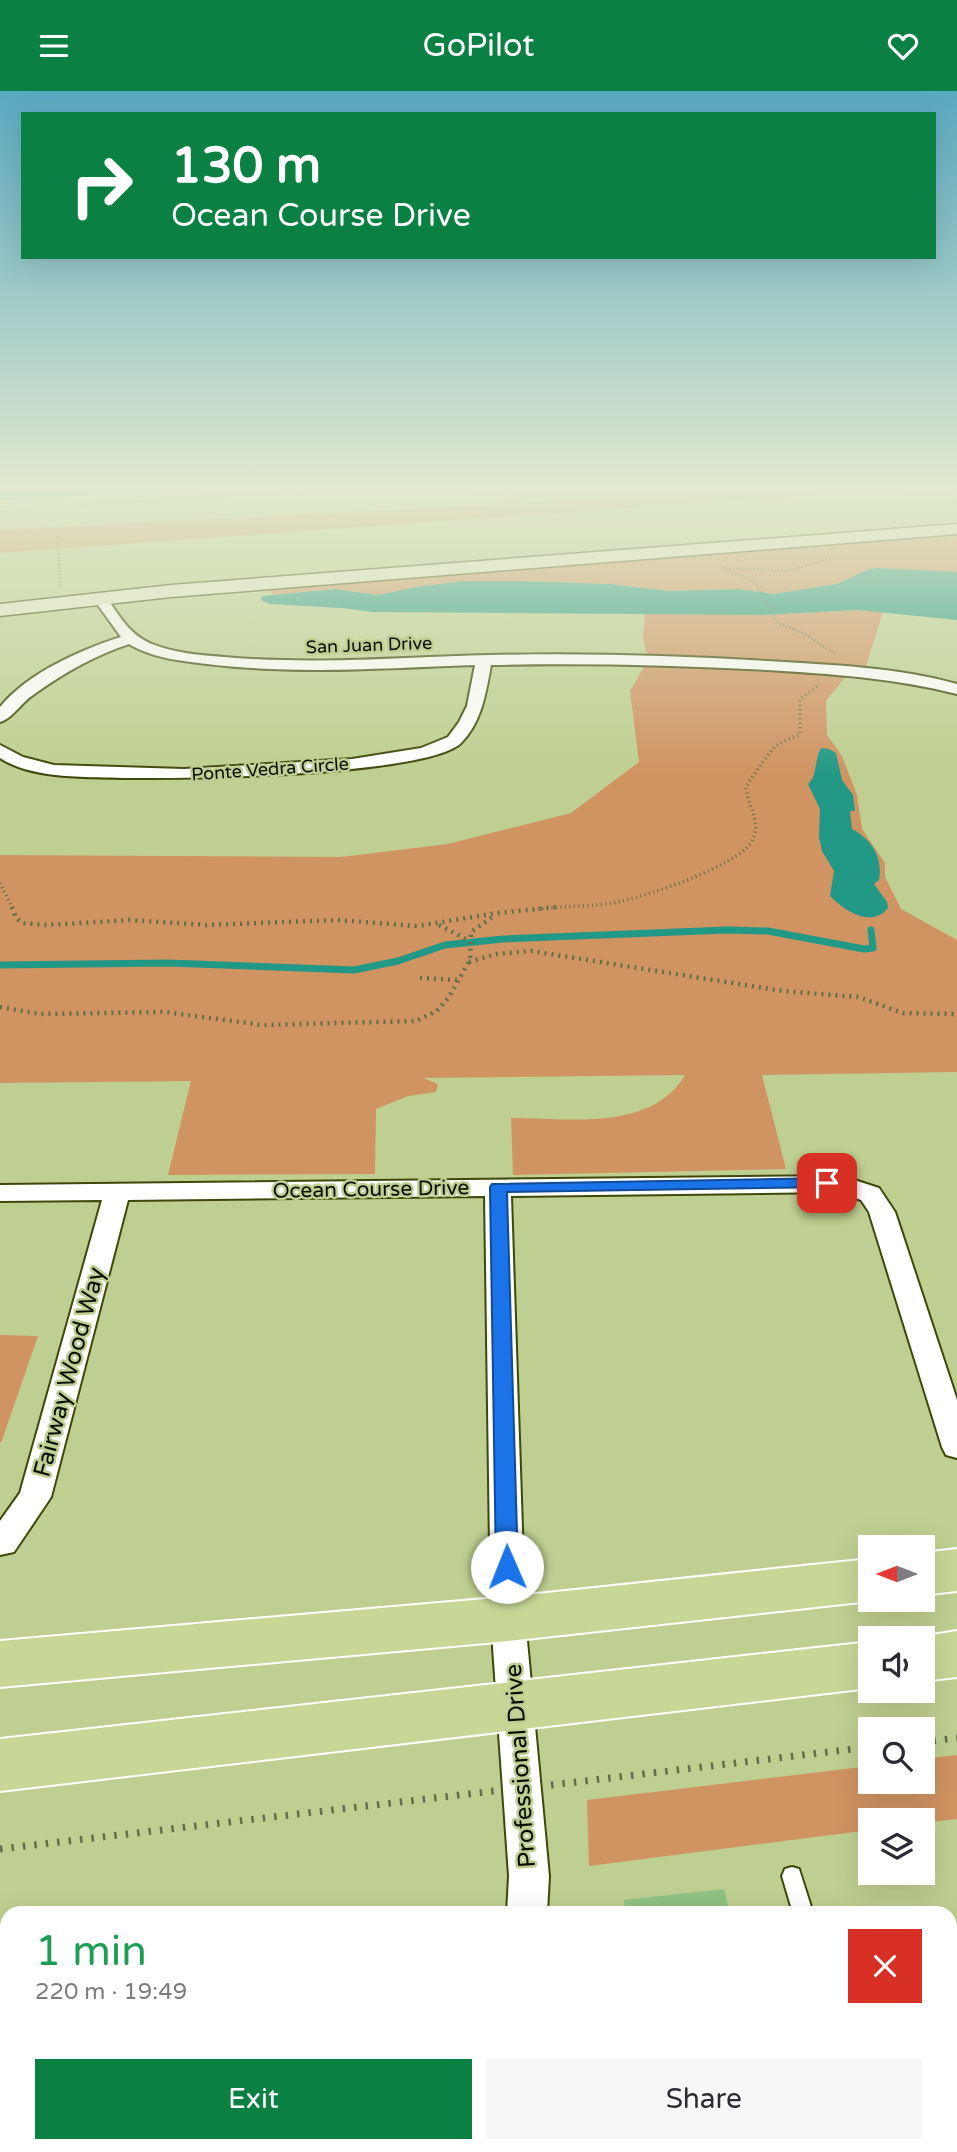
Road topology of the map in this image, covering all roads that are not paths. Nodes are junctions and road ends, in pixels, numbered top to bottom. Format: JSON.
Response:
{"nodes":[{"id":1,"x":284,"y":583,"type":"edge"},
{"id":2,"x":100,"y":598,"type":"junction"},
{"id":3,"x":0,"y":610,"type":"edge"},
{"id":4,"x":130,"y":639,"type":"junction"},
{"id":5,"x":484,"y":660,"type":"junction"},
{"id":6,"x":957,"y":689,"type":"edge"},
{"id":7,"x":0,"y":717,"type":"edge"},
{"id":8,"x":0,"y":750,"type":"edge"},
{"id":9,"x":498,"y":1187,"type":"junction"},
{"id":10,"x":117,"y":1192,"type":"junction"},
{"id":11,"x":0,"y":1193,"type":"edge"},
{"id":12,"x":957,"y":1447,"type":"edge"},
{"id":13,"x":2,"y":1543,"type":"dead end"},
{"id":14,"x":957,"y":1570,"type":"edge"},
{"id":15,"x":935,"y":1573,"type":"edge"},
{"id":16,"x":858,"y":1581,"type":"edge"},
{"id":17,"x":508,"y":1619,"type":"junction"},
{"id":18,"x":957,"y":1654,"type":"edge"},
{"id":19,"x":935,"y":1657,"type":"edge"},
{"id":20,"x":0,"y":1664,"type":"edge"},
{"id":21,"x":858,"y":1666,"type":"edge"},
{"id":22,"x":514,"y":1706,"type":"junction"},
{"id":23,"x":0,"y":1765,"type":"edge"},
{"id":24,"x":792,"y":1875,"type":"dead end"},
{"id":25,"x":527,"y":1906,"type":"edge"},
{"id":26,"x":801,"y":1906,"type":"edge"}],
"edges":[{"from":1,"to":2,"type":"street"},
{"from":2,"to":3,"type":"street"},
{"from":2,"to":4,"type":"street"},
{"from":4,"to":5,"type":"street","name":"San Juan Drive"},
{"from":4,"to":7,"type":"street"},
{"from":5,"to":6,"type":"street","name":"San Juan Drive"},
{"from":5,"to":8,"type":"street","name":"Ponte Vedra Circle"},
{"from":9,"to":10,"type":"street","name":"Ocean Course Drive"},
{"from":9,"to":12,"type":"street","name":"Ocean Course Drive"},
{"from":9,"to":17,"type":"street","name":"Professional Drive"},
{"from":10,"to":11,"type":"street","name":"Ocean Course Drive"},
{"from":10,"to":13,"type":"street","name":"Fairway Wood Way"},
{"from":14,"to":15,"type":"main road"},
{"from":16,"to":17,"type":"main road"},
{"from":17,"to":20,"type":"main road"},
{"from":17,"to":22,"type":"street","name":"Professional Drive"},
{"from":18,"to":19,"type":"main road"},
{"from":21,"to":22,"type":"main road"},
{"from":22,"to":23,"type":"main road"},
{"from":22,"to":25,"type":"street","name":"Professional Drive"},
{"from":24,"to":26,"type":"lane"}]}
